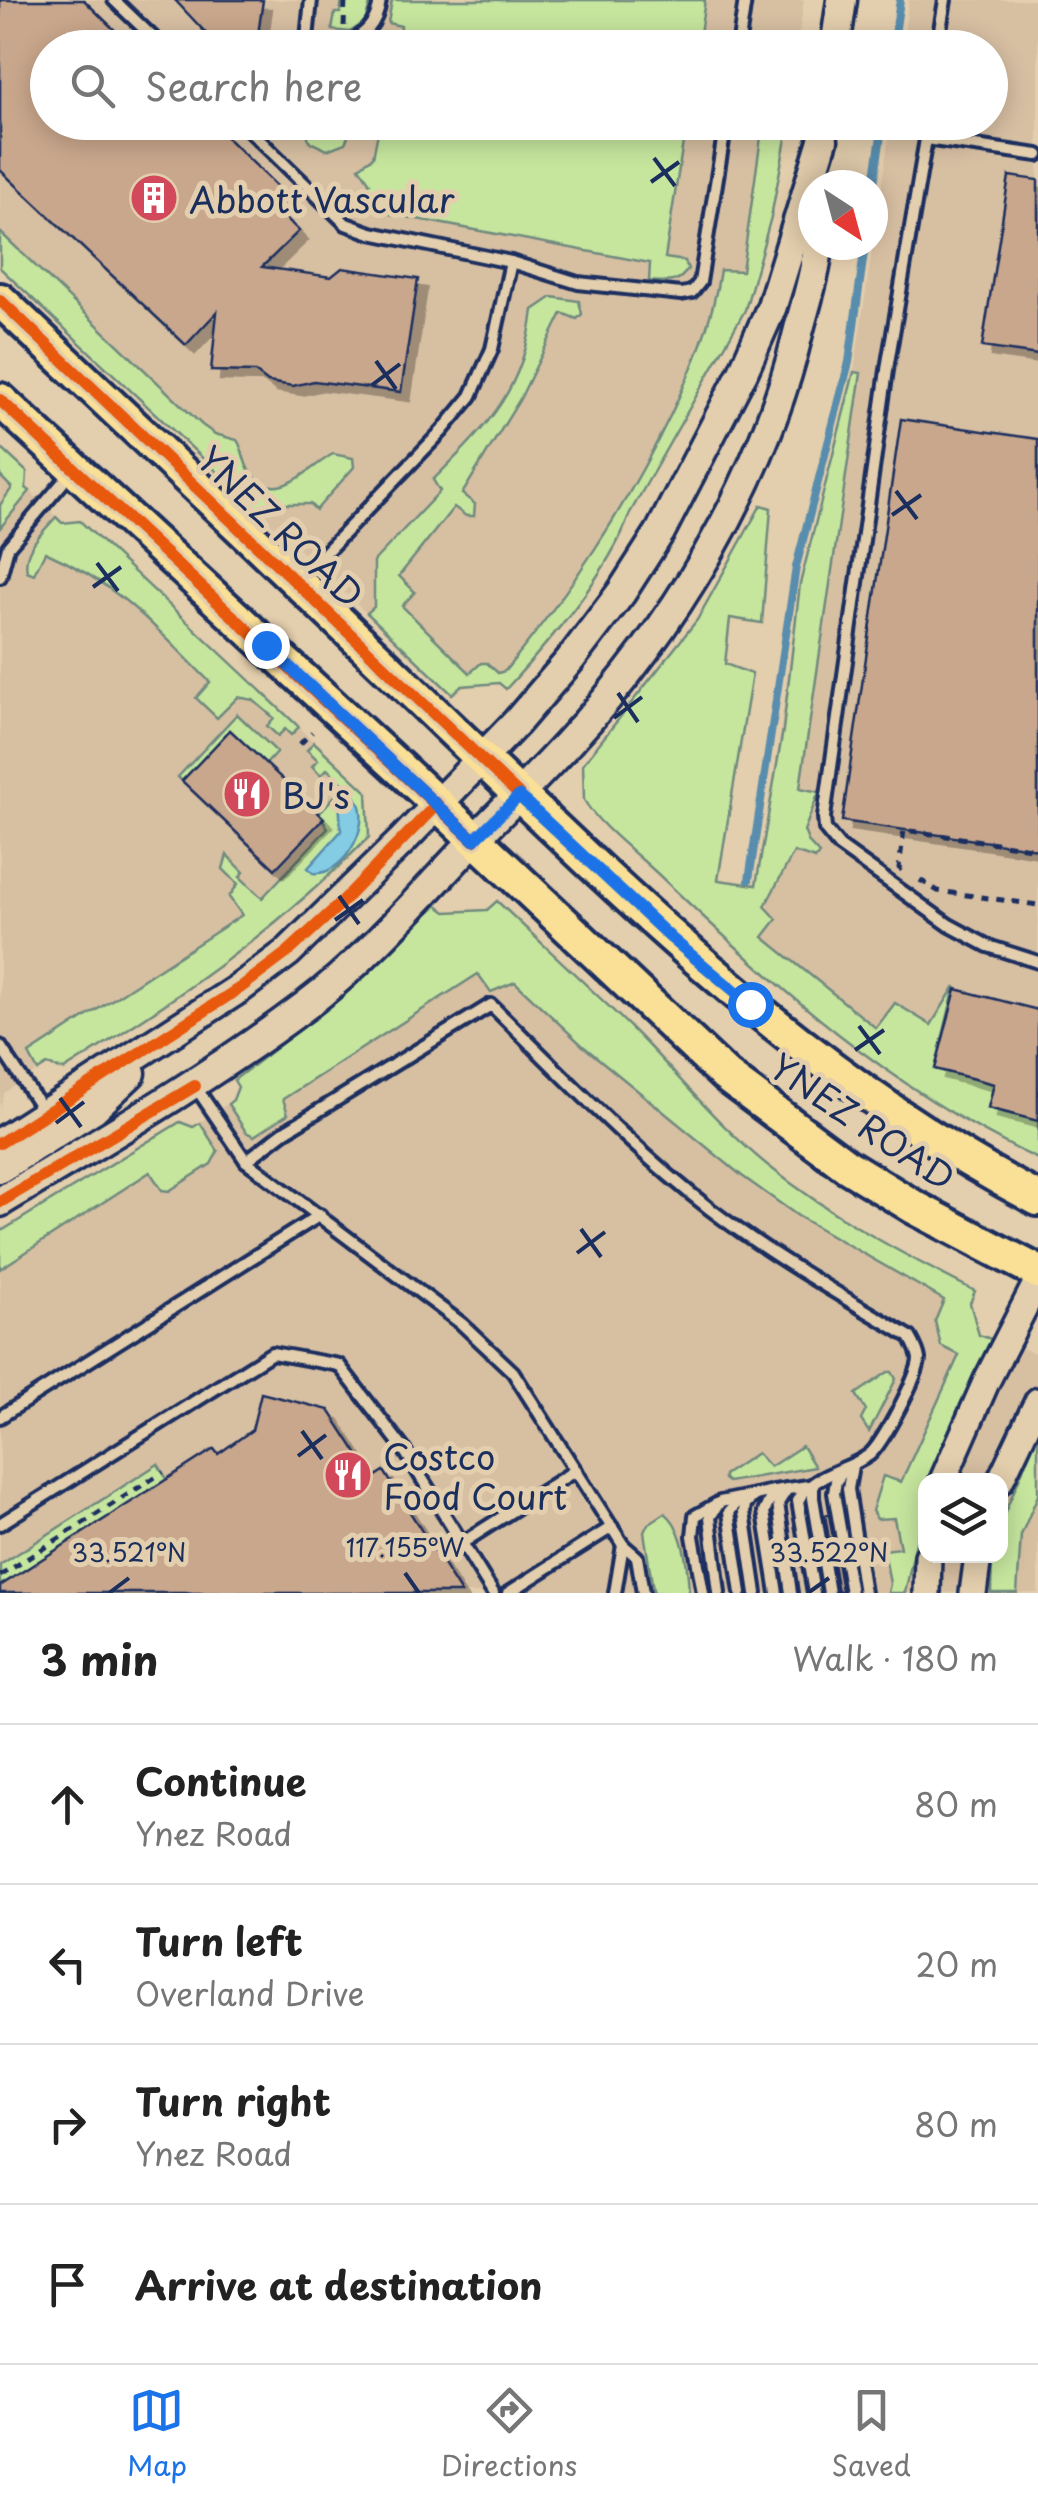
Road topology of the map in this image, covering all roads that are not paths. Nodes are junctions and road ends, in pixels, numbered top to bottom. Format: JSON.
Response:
{"nodes":[{"id":1,"x":114,"y":0,"type":"edge"},
{"id":2,"x":310,"y":0,"type":"edge"},
{"id":3,"x":380,"y":0,"type":"edge"},
{"id":4,"x":745,"y":0,"type":"edge"},
{"id":5,"x":842,"y":0,"type":"edge"},
{"id":6,"x":945,"y":0,"type":"edge"},
{"id":7,"x":145,"y":30,"type":"edge"},
{"id":8,"x":308,"y":30,"type":"edge"},
{"id":9,"x":368,"y":30,"type":"edge"},
{"id":10,"x":741,"y":30,"type":"edge"},
{"id":11,"x":838,"y":30,"type":"edge"},
{"id":12,"x":940,"y":30,"type":"edge"},
{"id":13,"x":260,"y":140,"type":"edge"},
{"id":14,"x":723,"y":140,"type":"edge"},
{"id":15,"x":821,"y":140,"type":"edge"},
{"id":16,"x":823,"y":140,"type":"edge"},
{"id":17,"x":926,"y":140,"type":"edge"},
{"id":18,"x":933,"y":140,"type":"edge"},
{"id":19,"x":1038,"y":155,"type":"edge"},
{"id":20,"x":821,"y":170,"type":"edge"},
{"id":21,"x":815,"y":260,"type":"edge"},
{"id":22,"x":511,"y":262,"type":"junction"},
{"id":23,"x":0,"y":300,"type":"edge"},
{"id":24,"x":0,"y":400,"type":"edge"},
{"id":25,"x":74,"y":469,"type":"junction"},
{"id":26,"x":0,"y":578,"type":"edge"},
{"id":27,"x":296,"y":582,"type":"junction"},
{"id":28,"x":481,"y":758,"type":"junction"},
{"id":29,"x":519,"y":796,"type":"junction"},
{"id":30,"x":436,"y":804,"type":"junction"},
{"id":31,"x":474,"y":840,"type":"junction"},
{"id":32,"x":1038,"y":962,"type":"edge"},
{"id":33,"x":175,"y":1030,"type":"junction"},
{"id":34,"x":0,"y":1046,"type":"edge"},
{"id":35,"x":195,"y":1086,"type":"junction"},
{"id":36,"x":45,"y":1114,"type":"junction"},
{"id":37,"x":0,"y":1143,"type":"edge"},
{"id":38,"x":246,"y":1161,"type":"junction"},
{"id":39,"x":0,"y":1168,"type":"edge"},
{"id":40,"x":1038,"y":1199,"type":"edge"},
{"id":41,"x":0,"y":1202,"type":"edge"},
{"id":42,"x":320,"y":1215,"type":"junction"},
{"id":43,"x":1038,"y":1272,"type":"edge"},
{"id":44,"x":1038,"y":1280,"type":"edge"},
{"id":45,"x":1038,"y":1401,"type":"edge"},
{"id":46,"x":0,"y":1417,"type":"edge"},
{"id":47,"x":853,"y":1463,"type":"junction"},
{"id":48,"x":576,"y":1470,"type":"junction"},
{"id":49,"x":946,"y":1473,"type":"edge"},
{"id":50,"x":1004,"y":1473,"type":"edge"},
{"id":51,"x":814,"y":1485,"type":"junction"},
{"id":52,"x":787,"y":1489,"type":"junction"},
{"id":53,"x":774,"y":1492,"type":"junction"},
{"id":54,"x":753,"y":1494,"type":"junction"},
{"id":55,"x":720,"y":1502,"type":"junction"},
{"id":56,"x":0,"y":1524,"type":"edge"},
{"id":57,"x":612,"y":1527,"type":"junction"},
{"id":58,"x":462,"y":1544,"type":"junction"},
{"id":59,"x":623,"y":1545,"type":"junction"},
{"id":60,"x":928,"y":1563,"type":"edge"},
{"id":61,"x":977,"y":1563,"type":"edge"},
{"id":62,"x":493,"y":1593,"type":"edge"},
{"id":63,"x":508,"y":1593,"type":"edge"},
{"id":64,"x":615,"y":1593,"type":"edge"},
{"id":65,"x":643,"y":1593,"type":"edge"},
{"id":66,"x":703,"y":1593,"type":"edge"},
{"id":67,"x":719,"y":1593,"type":"edge"},
{"id":68,"x":741,"y":1593,"type":"edge"},
{"id":69,"x":756,"y":1593,"type":"edge"},
{"id":70,"x":777,"y":1593,"type":"edge"},
{"id":71,"x":791,"y":1593,"type":"edge"},
{"id":72,"x":814,"y":1593,"type":"edge"},
{"id":73,"x":829,"y":1593,"type":"edge"},
{"id":74,"x":851,"y":1593,"type":"edge"},
{"id":75,"x":864,"y":1593,"type":"edge"},
{"id":76,"x":927,"y":1593,"type":"edge"},
{"id":77,"x":973,"y":1593,"type":"edge"}],
"edges":[{"from":1,"to":7,"type":"lane"},
{"from":2,"to":8,"type":"lane"},
{"from":3,"to":9,"type":"lane"},
{"from":4,"to":10,"type":"lane"},
{"from":5,"to":11,"type":"main road"},
{"from":6,"to":12,"type":"lane"},
{"from":13,"to":22,"type":"lane"},
{"from":14,"to":22,"type":"lane"},
{"from":15,"to":28,"type":"main road"},
{"from":16,"to":20,"type":"main road"},
{"from":17,"to":32,"type":"lane"},
{"from":18,"to":19,"type":"lane"},
{"from":21,"to":29,"type":"main road"},
{"from":22,"to":27,"type":"lane"},
{"from":23,"to":27,"type":"main road","name":"YNEZ ROAD"},
{"from":24,"to":25,"type":"main road","name":"YNEZ ROAD"},
{"from":25,"to":26,"type":"lane"},
{"from":25,"to":30,"type":"main road","name":"YNEZ ROAD"},
{"from":27,"to":28,"type":"main road","name":"YNEZ ROAD"},
{"from":28,"to":29,"type":"main road","name":"YNEZ ROAD"},
{"from":28,"to":30,"type":"main road"},
{"from":29,"to":31,"type":"main road"},
{"from":29,"to":40,"type":"main road","name":"YNEZ ROAD"},
{"from":30,"to":31,"type":"main road","name":"YNEZ ROAD"},
{"from":30,"to":33,"type":"main road"},
{"from":31,"to":35,"type":"main road"},
{"from":31,"to":43,"type":"main road","name":"YNEZ ROAD"},
{"from":33,"to":36,"type":"main road"},
{"from":33,"to":39,"type":"main road"},
{"from":34,"to":36,"type":"lane"},
{"from":35,"to":38,"type":"lane"},
{"from":35,"to":41,"type":"main road"},
{"from":36,"to":37,"type":"main road"},
{"from":38,"to":42,"type":"lane"},
{"from":38,"to":47,"type":"lane"},
{"from":42,"to":46,"type":"lane"},
{"from":42,"to":48,"type":"lane"},
{"from":44,"to":49,"type":"street"},
{"from":45,"to":50,"type":"street"},
{"from":47,"to":51,"type":"lane"},
{"from":47,"to":74,"type":"lane"},
{"from":47,"to":75,"type":"lane"},
{"from":48,"to":57,"type":"lane"},
{"from":48,"to":58,"type":"lane"},
{"from":51,"to":52,"type":"lane"},
{"from":51,"to":72,"type":"lane"},
{"from":51,"to":73,"type":"lane"},
{"from":52,"to":53,"type":"lane"},
{"from":52,"to":71,"type":"lane"},
{"from":53,"to":54,"type":"lane"},
{"from":53,"to":70,"type":"lane"},
{"from":54,"to":55,"type":"lane"},
{"from":54,"to":68,"type":"lane"},
{"from":54,"to":69,"type":"lane"},
{"from":55,"to":66,"type":"lane"},
{"from":55,"to":67,"type":"lane"},
{"from":56,"to":58,"type":"lane"},
{"from":57,"to":59,"type":"lane"},
{"from":57,"to":63,"type":"lane"},
{"from":58,"to":62,"type":"lane"},
{"from":59,"to":64,"type":"lane"},
{"from":59,"to":65,"type":"lane"},
{"from":60,"to":76,"type":"street"},
{"from":61,"to":77,"type":"street"}]}
